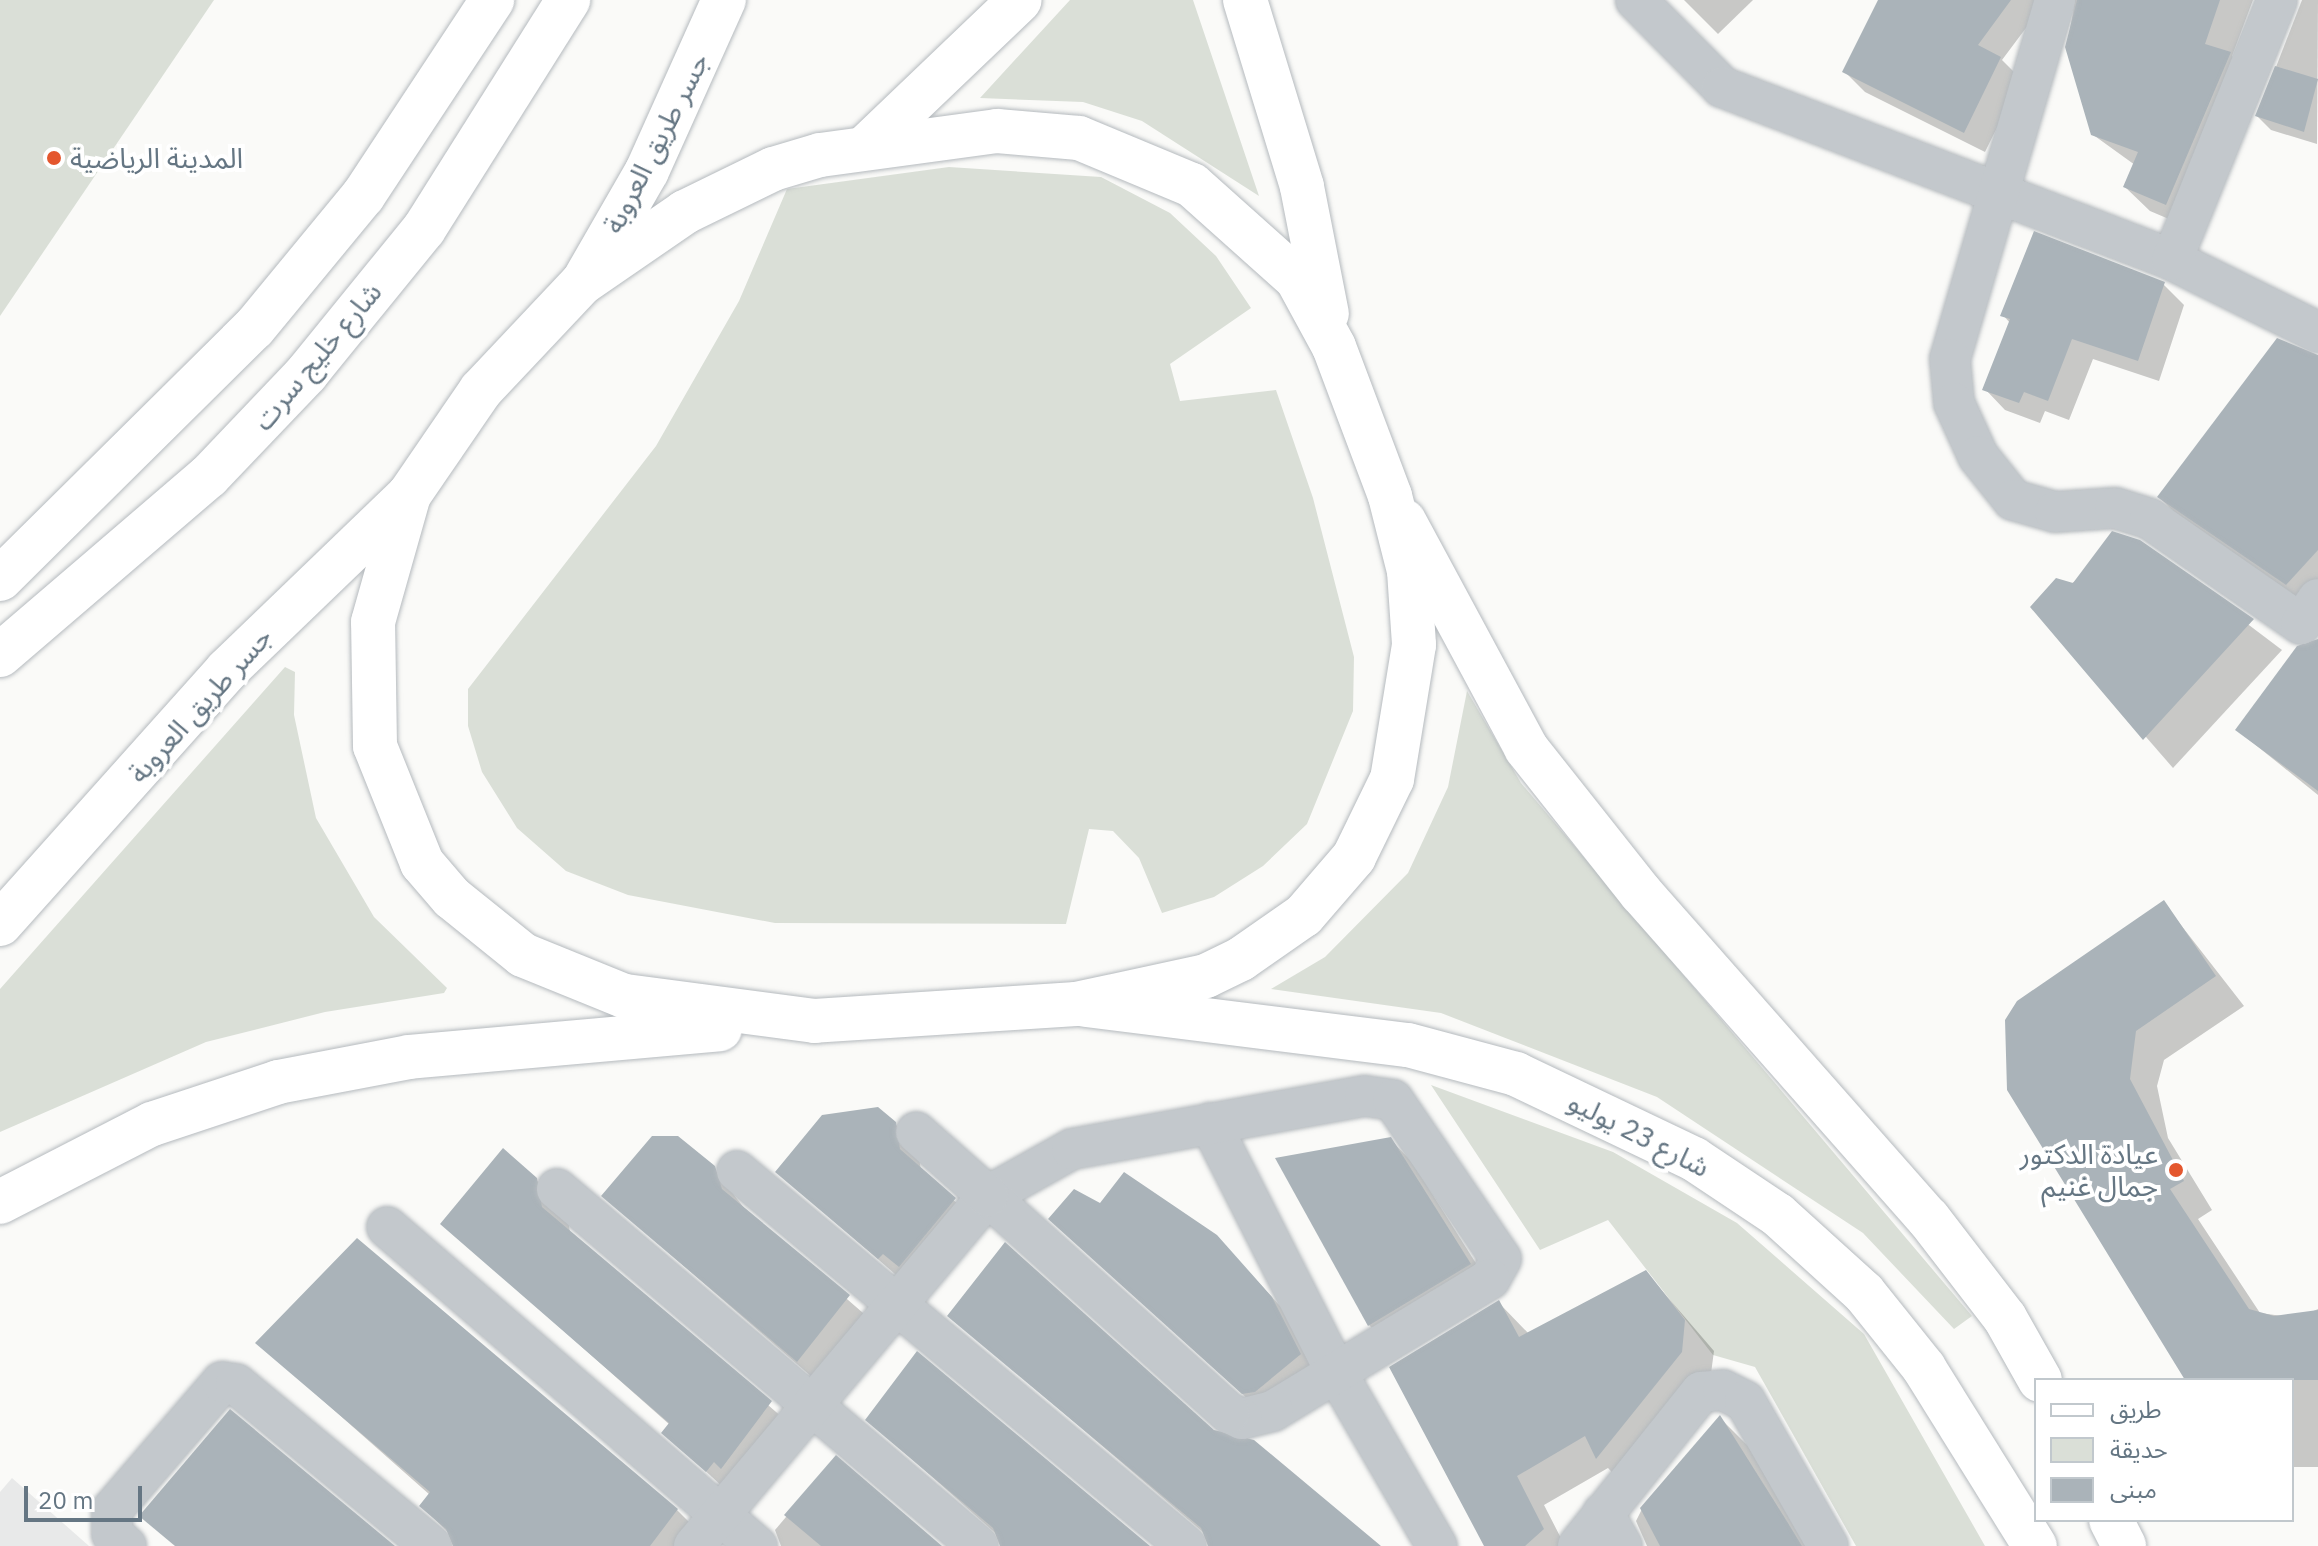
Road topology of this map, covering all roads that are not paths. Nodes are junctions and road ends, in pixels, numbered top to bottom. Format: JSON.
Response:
{"nodes":[{"id":1,"x":492,"y":0,"type":"edge"},
{"id":2,"x":568,"y":0,"type":"edge"},
{"id":3,"x":724,"y":0,"type":"edge"},
{"id":4,"x":1020,"y":0,"type":"edge"},
{"id":5,"x":1245,"y":0,"type":"edge"},
{"id":6,"x":1636,"y":0,"type":"edge"},
{"id":7,"x":2277,"y":0,"type":"edge"},
{"id":8,"x":2050,"y":3,"type":"edge"},
{"id":9,"x":867,"y":146,"type":"junction"},
{"id":10,"x":2000,"y":194,"type":"junction"},
{"id":11,"x":2172,"y":260,"type":"junction"},
{"id":12,"x":582,"y":283,"type":"junction"},
{"id":13,"x":2316,"y":326,"type":"edge"},
{"id":14,"x":1334,"y":347,"type":"junction"},
{"id":15,"x":409,"y":495,"type":"junction"},
{"id":16,"x":1390,"y":496,"type":"junction"},
{"id":17,"x":0,"y":579,"type":"edge"},
{"id":18,"x":2318,"y":599,"type":"edge"},
{"id":19,"x":0,"y":655,"type":"edge"},
{"id":20,"x":0,"y":924,"type":"edge"},
{"id":21,"x":1076,"y":1004,"type":"junction"},
{"id":22,"x":815,"y":1021,"type":"junction"},
{"id":23,"x":1210,"y":1123,"type":"junction"},
{"id":24,"x":916,"y":1132,"type":"dead end"},
{"id":25,"x":737,"y":1171,"type":"dead end"},
{"id":26,"x":557,"y":1189,"type":"dead end"},
{"id":27,"x":988,"y":1196,"type":"junction"},
{"id":28,"x":0,"y":1202,"type":"edge"},
{"id":29,"x":387,"y":1227,"type":"dead end"},
{"id":30,"x":897,"y":1299,"type":"junction"},
{"id":31,"x":1336,"y":1372,"type":"junction"},
{"id":32,"x":2039,"y":1378,"type":"edge"},
{"id":33,"x":813,"y":1407,"type":"junction"},
{"id":34,"x":717,"y":1514,"type":"junction"},
{"id":35,"x":2112,"y":1522,"type":"edge"},
{"id":36,"x":1613,"y":1529,"type":"edge"},
{"id":37,"x":126,"y":1546,"type":"edge"},
{"id":38,"x":431,"y":1546,"type":"edge"},
{"id":39,"x":694,"y":1546,"type":"edge"},
{"id":40,"x":757,"y":1546,"type":"edge"},
{"id":41,"x":978,"y":1546,"type":"edge"},
{"id":42,"x":1186,"y":1546,"type":"edge"},
{"id":43,"x":1437,"y":1546,"type":"edge"},
{"id":44,"x":1578,"y":1546,"type":"edge"},
{"id":45,"x":1828,"y":1546,"type":"edge"},
{"id":46,"x":2035,"y":1546,"type":"edge"},
{"id":47,"x":2124,"y":1546,"type":"edge"}],
"edges":[{"from":1,"to":17,"type":"main road"},
{"from":2,"to":19,"type":"main road","name":"شارع خليج سرت"},
{"from":3,"to":12,"type":"main road","name":"جسر طريق العروبة"},
{"from":4,"to":9,"type":"main road"},
{"from":5,"to":14,"type":"main road"},
{"from":6,"to":10,"type":"street"},
{"from":7,"to":11,"type":"street"},
{"from":8,"to":10,"type":"street"},
{"from":9,"to":12,"type":"main road"},
{"from":9,"to":14,"type":"main road"},
{"from":10,"to":11,"type":"street"},
{"from":10,"to":18,"type":"street"},
{"from":11,"to":13,"type":"street"},
{"from":12,"to":15,"type":"main road"},
{"from":14,"to":16,"type":"main road"},
{"from":15,"to":20,"type":"main road","name":"جسر طريق العروبة"},
{"from":15,"to":22,"type":"main road"},
{"from":16,"to":21,"type":"main road"},
{"from":16,"to":32,"type":"main road"},
{"from":21,"to":22,"type":"main road"},
{"from":21,"to":46,"type":"main road","name":"شارع 23 يوليو"},
{"from":22,"to":28,"type":"main road"},
{"from":23,"to":27,"type":"street"},
{"from":23,"to":31,"type":"street"},
{"from":23,"to":31,"type":"street"},
{"from":24,"to":27,"type":"street"},
{"from":25,"to":30,"type":"street"},
{"from":26,"to":33,"type":"street"},
{"from":27,"to":30,"type":"street"},
{"from":27,"to":31,"type":"street"},
{"from":29,"to":34,"type":"street"},
{"from":30,"to":33,"type":"street"},
{"from":30,"to":42,"type":"street"},
{"from":31,"to":43,"type":"street"},
{"from":33,"to":34,"type":"street"},
{"from":33,"to":41,"type":"street"},
{"from":34,"to":39,"type":"street"},
{"from":34,"to":40,"type":"street"},
{"from":35,"to":47,"type":"main road"},
{"from":36,"to":44,"type":"street"},
{"from":36,"to":45,"type":"street"},
{"from":37,"to":38,"type":"street"}]}
